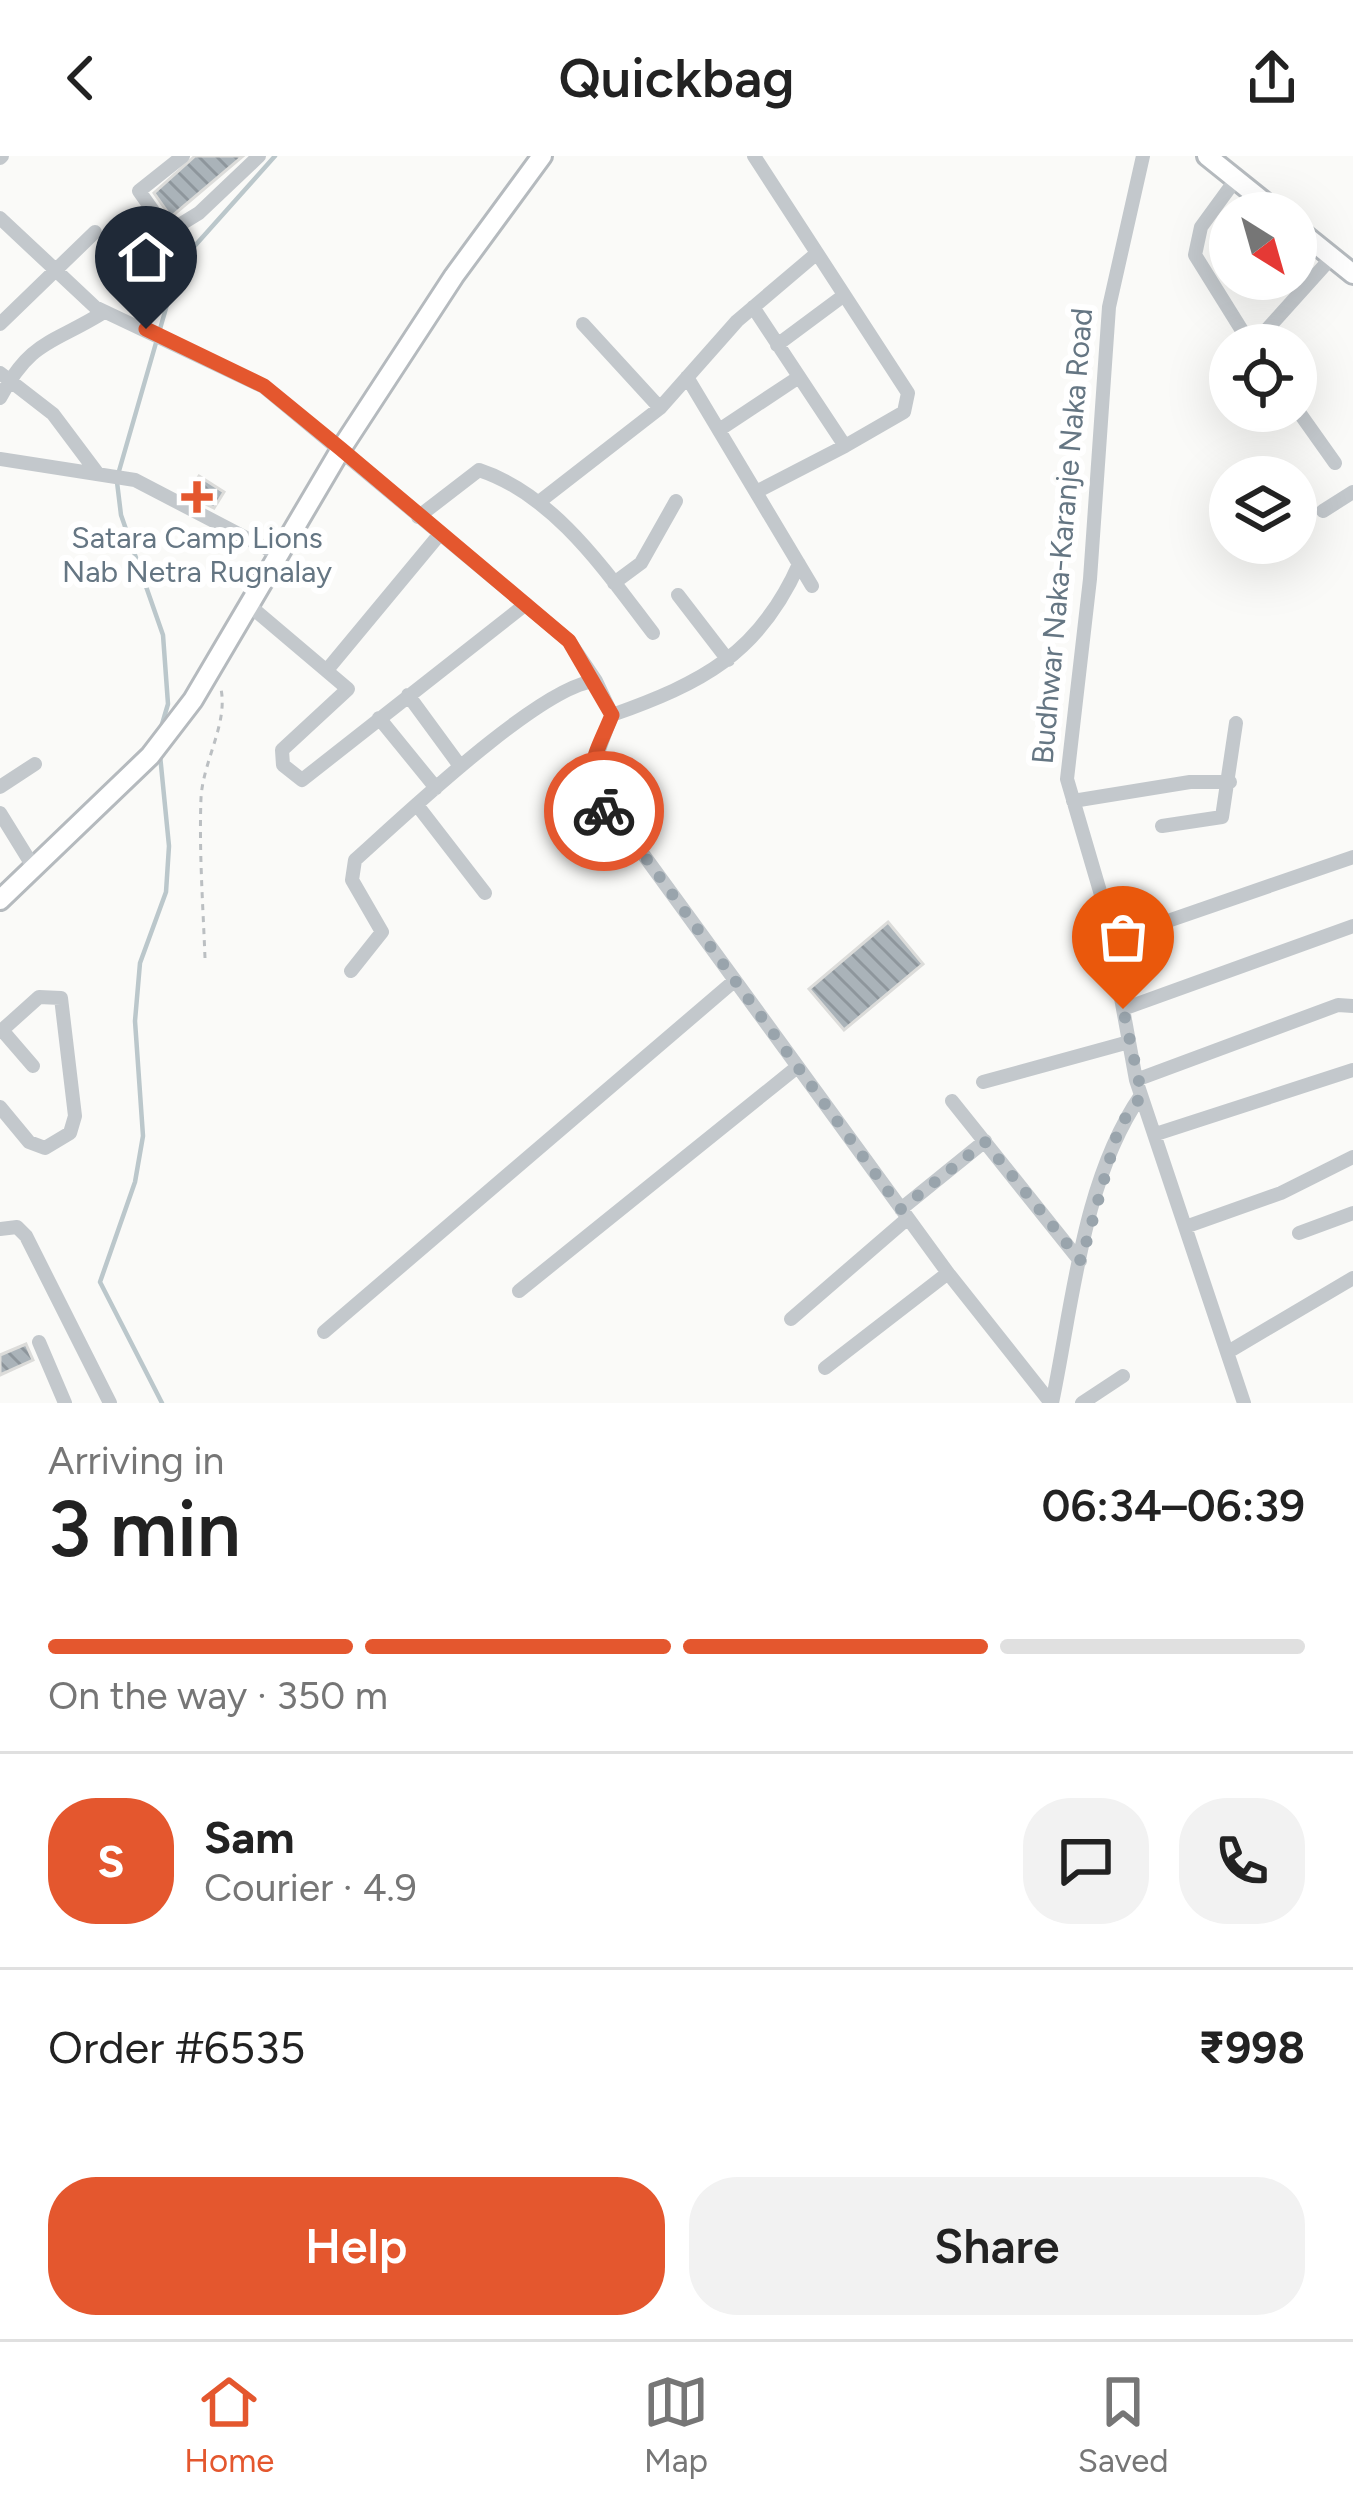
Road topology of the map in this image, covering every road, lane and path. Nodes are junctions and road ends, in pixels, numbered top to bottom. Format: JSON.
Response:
{"nodes":[{"id":1,"x":183,"y":156,"type":"edge"},
{"id":2,"x":259,"y":156,"type":"edge"},
{"id":3,"x":542,"y":156,"type":"edge"},
{"id":4,"x":754,"y":156,"type":"edge"},
{"id":5,"x":1143,"y":156,"type":"edge"},
{"id":6,"x":1207,"y":156,"type":"edge"},
{"id":7,"x":1236,"y":179,"type":"junction"},
{"id":8,"x":1252,"y":192,"type":"edge"},
{"id":9,"x":0,"y":218,"type":"edge"},
{"id":10,"x":95,"y":232,"type":"dead end"},
{"id":11,"x":1317,"y":245,"type":"edge"},
{"id":12,"x":816,"y":254,"type":"junction"},
{"id":13,"x":1332,"y":257,"type":"junction"},
{"id":14,"x":58,"y":273,"type":"junction"},
{"id":15,"x":1353,"y":274,"type":"edge"},
{"id":16,"x":843,"y":296,"type":"junction"},
{"id":17,"x":752,"y":307,"type":"junction"},
{"id":18,"x":104,"y":312,"type":"junction"},
{"id":19,"x":0,"y":323,"type":"edge"},
{"id":20,"x":583,"y":324,"type":"dead end"},
{"id":21,"x":1239,"y":324,"type":"edge"},
{"id":22,"x":1271,"y":324,"type":"edge"},
{"id":23,"x":778,"y":345,"type":"junction"},
{"id":24,"x":5,"y":376,"type":"edge"},
{"id":25,"x":687,"y":377,"type":"junction"},
{"id":26,"x":799,"y":377,"type":"junction"},
{"id":27,"x":0,"y":398,"type":"edge"},
{"id":28,"x":660,"y":408,"type":"junction"},
{"id":29,"x":719,"y":430,"type":"junction"},
{"id":30,"x":1313,"y":432,"type":"edge"},
{"id":31,"x":844,"y":446,"type":"junction"},
{"id":32,"x":341,"y":449,"type":"junction"},
{"id":33,"x":0,"y":459,"type":"edge"},
{"id":34,"x":1335,"y":463,"type":"dead end"},
{"id":35,"x":98,"y":474,"type":"junction"},
{"id":36,"x":756,"y":492,"type":"junction"},
{"id":37,"x":1353,"y":492,"type":"edge"},
{"id":38,"x":676,"y":501,"type":"dead end"},
{"id":39,"x":539,"y":502,"type":"junction"},
{"id":40,"x":1323,"y":511,"type":"dead end"},
{"id":41,"x":418,"y":517,"type":"junction"},
{"id":42,"x":439,"y":535,"type":"junction"},
{"id":43,"x":280,"y":555,"type":"junction"},
{"id":44,"x":799,"y":564,"type":"junction"},
{"id":45,"x":614,"y":583,"type":"junction"},
{"id":46,"x":812,"y":586,"type":"dead end"},
{"id":47,"x":678,"y":595,"type":"dead end"},
{"id":48,"x":526,"y":604,"type":"junction"},
{"id":49,"x":250,"y":606,"type":"junction"},
{"id":50,"x":653,"y":633,"type":"dead end"},
{"id":51,"x":728,"y":660,"type":"junction"},
{"id":52,"x":327,"y":670,"type":"junction"},
{"id":53,"x":209,"y":673,"type":"junction"},
{"id":54,"x":596,"y":681,"type":"junction"},
{"id":55,"x":408,"y":694,"type":"junction"},
{"id":56,"x":612,"y":715,"type":"junction"},
{"id":57,"x":379,"y":718,"type":"junction"},
{"id":58,"x":1236,"y":724,"type":"dead end"},
{"id":59,"x":35,"y":764,"type":"dead end"},
{"id":60,"x":460,"y":766,"type":"junction"},
{"id":61,"x":1231,"y":782,"type":"junction"},
{"id":62,"x":0,"y":787,"type":"edge"},
{"id":63,"x":436,"y":788,"type":"junction"},
{"id":64,"x":1073,"y":801,"type":"junction"},
{"id":65,"x":417,"y":805,"type":"junction"},
{"id":66,"x":0,"y":813,"type":"edge"},
{"id":67,"x":1162,"y":826,"type":"dead end"},
{"id":68,"x":1353,"y":857,"type":"edge"},
{"id":69,"x":34,"y":868,"type":"junction"},
{"id":70,"x":485,"y":893,"type":"dead end"},
{"id":71,"x":0,"y":900,"type":"edge"},
{"id":72,"x":1353,"y":926,"type":"edge"},
{"id":73,"x":1110,"y":941,"type":"junction"},
{"id":74,"x":205,"y":958,"type":"dead end"},
{"id":75,"x":351,"y":971,"type":"dead end"},
{"id":76,"x":733,"y":982,"type":"junction"},
{"id":77,"x":1353,"y":1006,"type":"edge"},
{"id":78,"x":1123,"y":1009,"type":"junction"},
{"id":79,"x":1,"y":1031,"type":"edge"},
{"id":80,"x":1129,"y":1042,"type":"junction"},
{"id":81,"x":33,"y":1066,"type":"dead end"},
{"id":82,"x":796,"y":1068,"type":"junction"},
{"id":83,"x":1353,"y":1070,"type":"edge"},
{"id":84,"x":983,"y":1082,"type":"dead end"},
{"id":85,"x":1139,"y":1088,"type":"junction"},
{"id":86,"x":952,"y":1101,"type":"dead end"},
{"id":87,"x":0,"y":1107,"type":"edge"},
{"id":88,"x":1156,"y":1134,"type":"junction"},
{"id":89,"x":985,"y":1142,"type":"junction"},
{"id":90,"x":1353,"y":1157,"type":"edge"},
{"id":91,"x":1353,"y":1213,"type":"edge"},
{"id":92,"x":904,"y":1214,"type":"junction"},
{"id":93,"x":1188,"y":1226,"type":"junction"},
{"id":94,"x":0,"y":1229,"type":"edge"},
{"id":95,"x":1299,"y":1233,"type":"dead end"},
{"id":96,"x":1081,"y":1261,"type":"junction"},
{"id":97,"x":948,"y":1273,"type":"junction"},
{"id":98,"x":1351,"y":1279,"type":"edge"},
{"id":99,"x":519,"y":1292,"type":"dead end"},
{"id":100,"x":1353,"y":1297,"type":"edge"},
{"id":101,"x":790,"y":1319,"type":"dead end"},
{"id":102,"x":324,"y":1332,"type":"dead end"},
{"id":103,"x":39,"y":1342,"type":"dead end"},
{"id":104,"x":1228,"y":1352,"type":"junction"},
{"id":105,"x":825,"y":1368,"type":"dead end"},
{"id":106,"x":1123,"y":1376,"type":"dead end"},
{"id":107,"x":65,"y":1403,"type":"edge"},
{"id":108,"x":110,"y":1403,"type":"edge"},
{"id":109,"x":1052,"y":1403,"type":"edge"},
{"id":110,"x":1082,"y":1403,"type":"edge"},
{"id":111,"x":1244,"y":1403,"type":"edge"}],
"edges":[{"from":1,"to":2,"type":"street"},
{"from":3,"to":32,"type":"main road"},
{"from":4,"to":12,"type":"street"},
{"from":5,"to":64,"type":"street","name":"Budhwar Naka-Karanje Naka Road"},
{"from":6,"to":7,"type":"main road"},
{"from":7,"to":8,"type":"main road"},
{"from":7,"to":21,"type":"street"},
{"from":9,"to":14,"type":"street"},
{"from":10,"to":14,"type":"street"},
{"from":11,"to":13,"type":"main road"},
{"from":12,"to":16,"type":"street"},
{"from":12,"to":17,"type":"street"},
{"from":13,"to":15,"type":"main road"},
{"from":13,"to":22,"type":"street"},
{"from":14,"to":18,"type":"street"},
{"from":14,"to":19,"type":"street"},
{"from":16,"to":23,"type":"street"},
{"from":16,"to":31,"type":"street"},
{"from":17,"to":23,"type":"street"},
{"from":17,"to":25,"type":"street"},
{"from":18,"to":24,"type":"street"},
{"from":18,"to":32,"type":"street"},
{"from":20,"to":28,"type":"street"},
{"from":23,"to":26,"type":"street"},
{"from":24,"to":27,"type":"street"},
{"from":24,"to":35,"type":"street"},
{"from":25,"to":28,"type":"street"},
{"from":25,"to":29,"type":"street"},
{"from":26,"to":29,"type":"street"},
{"from":26,"to":31,"type":"street"},
{"from":28,"to":39,"type":"street"},
{"from":29,"to":36,"type":"street"},
{"from":30,"to":34,"type":"street"},
{"from":31,"to":36,"type":"street"},
{"from":32,"to":41,"type":"street"},
{"from":32,"to":43,"type":"main road"},
{"from":33,"to":35,"type":"street"},
{"from":35,"to":43,"type":"street"},
{"from":36,"to":44,"type":"street"},
{"from":37,"to":40,"type":"street"},
{"from":38,"to":45,"type":"street"},
{"from":39,"to":41,"type":"street"},
{"from":39,"to":45,"type":"street"},
{"from":41,"to":42,"type":"street"},
{"from":42,"to":48,"type":"street"},
{"from":42,"to":52,"type":"street"},
{"from":43,"to":49,"type":"main road"},
{"from":44,"to":46,"type":"street"},
{"from":44,"to":51,"type":"street"},
{"from":45,"to":50,"type":"street"},
{"from":47,"to":51,"type":"street"},
{"from":48,"to":54,"type":"street"},
{"from":48,"to":55,"type":"street"},
{"from":49,"to":52,"type":"street"},
{"from":49,"to":53,"type":"main road"},
{"from":51,"to":56,"type":"street"},
{"from":52,"to":57,"type":"street"},
{"from":53,"to":69,"type":"main road"},
{"from":53,"to":74,"type":"path"},
{"from":54,"to":56,"type":"street"},
{"from":54,"to":60,"type":"street"},
{"from":55,"to":57,"type":"street"},
{"from":55,"to":60,"type":"street"},
{"from":56,"to":76,"type":"street"},
{"from":57,"to":63,"type":"street"},
{"from":58,"to":61,"type":"street"},
{"from":59,"to":62,"type":"street"},
{"from":60,"to":63,"type":"street"},
{"from":61,"to":64,"type":"street"},
{"from":61,"to":67,"type":"street"},
{"from":63,"to":65,"type":"street"},
{"from":64,"to":73,"type":"street","name":"Budhwar Naka-Karanje Naka Road"},
{"from":65,"to":70,"type":"street"},
{"from":65,"to":75,"type":"street"},
{"from":66,"to":69,"type":"street"},
{"from":68,"to":73,"type":"street"},
{"from":69,"to":71,"type":"main road"},
{"from":72,"to":78,"type":"street"},
{"from":73,"to":78,"type":"street","name":"Budhwar Naka-Karanje Naka Road"},
{"from":76,"to":82,"type":"street"},
{"from":76,"to":102,"type":"street"},
{"from":77,"to":85,"type":"street"},
{"from":78,"to":80,"type":"street","name":"Budhwar Naka-Karanje Naka Road"},
{"from":79,"to":81,"type":"street"},
{"from":79,"to":87,"type":"street"},
{"from":80,"to":84,"type":"street"},
{"from":80,"to":85,"type":"street","name":"Budhwar Naka-Karanje Naka Road"},
{"from":82,"to":92,"type":"street"},
{"from":82,"to":99,"type":"street"},
{"from":83,"to":88,"type":"street"},
{"from":85,"to":88,"type":"street","name":"Budhwar Naka-Karanje Naka Road"},
{"from":85,"to":96,"type":"street"},
{"from":86,"to":89,"type":"street"},
{"from":88,"to":93,"type":"street","name":"Budhwar Naka-Karanje Naka Road"},
{"from":89,"to":92,"type":"street"},
{"from":89,"to":96,"type":"street"},
{"from":90,"to":93,"type":"street"},
{"from":91,"to":95,"type":"street"},
{"from":92,"to":97,"type":"street"},
{"from":92,"to":101,"type":"street"},
{"from":93,"to":104,"type":"street","name":"Budhwar Naka-Karanje Naka Road"},
{"from":94,"to":108,"type":"street"},
{"from":96,"to":109,"type":"street"},
{"from":97,"to":105,"type":"street"},
{"from":97,"to":109,"type":"street"},
{"from":98,"to":100,"type":"street"},
{"from":98,"to":104,"type":"street"},
{"from":103,"to":107,"type":"street"},
{"from":104,"to":111,"type":"street","name":"Budhwar Naka-Karanje Naka Road"},
{"from":106,"to":110,"type":"street"}]}
